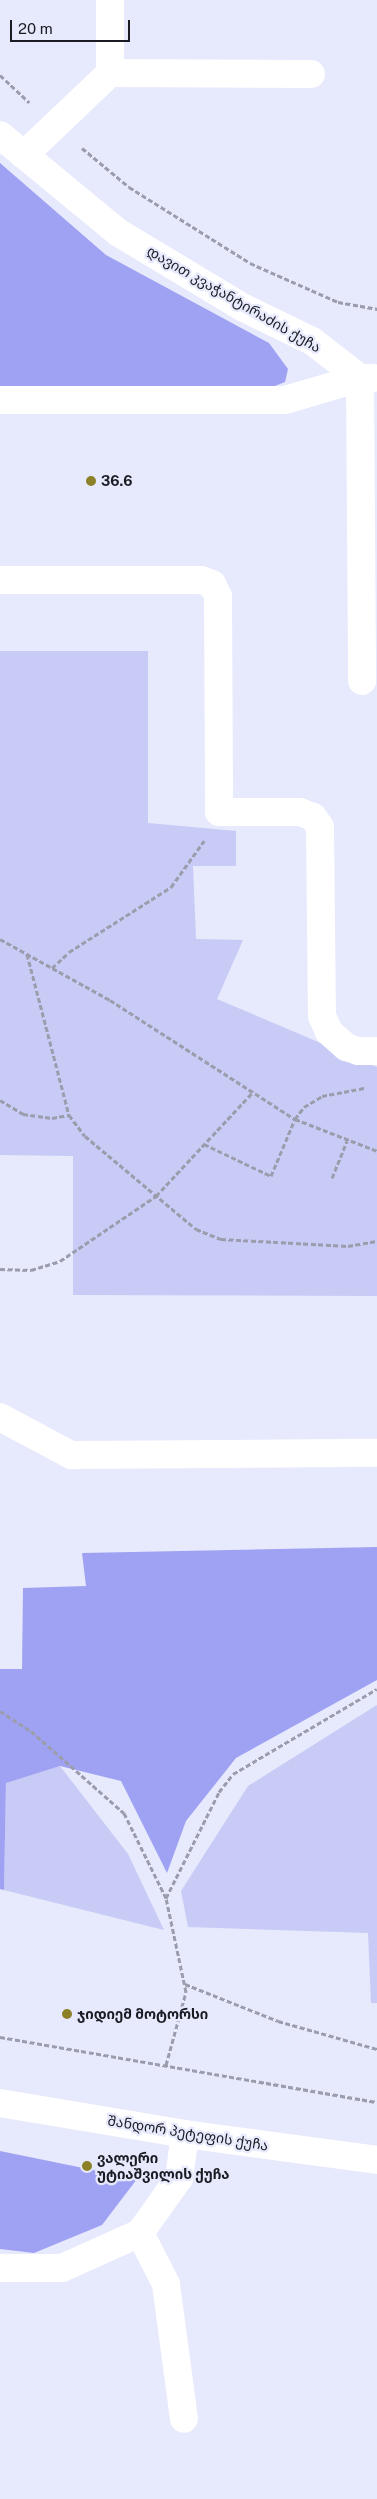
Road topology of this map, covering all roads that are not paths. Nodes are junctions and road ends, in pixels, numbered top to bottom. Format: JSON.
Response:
{"nodes":[{"id":1,"x":110,"y":0,"type":"edge"},
{"id":2,"x":110,"y":73,"type":"junction"},
{"id":3,"x":311,"y":74,"type":"dead end"},
{"id":4,"x":0,"y":136,"type":"edge"},
{"id":5,"x":24,"y":155,"type":"junction"},
{"id":6,"x":368,"y":378,"type":"edge"},
{"id":7,"x":0,"y":400,"type":"edge"},
{"id":8,"x":0,"y":580,"type":"edge"},
{"id":9,"x":362,"y":681,"type":"dead end"},
{"id":10,"x":377,"y":1051,"type":"edge"},
{"id":11,"x":0,"y":1417,"type":"edge"},
{"id":12,"x":377,"y":1453,"type":"edge"},
{"id":13,"x":0,"y":2103,"type":"edge"},
{"id":14,"x":184,"y":2134,"type":"junction"},
{"id":15,"x":377,"y":2160,"type":"edge"},
{"id":16,"x":140,"y":2233,"type":"junction"},
{"id":17,"x":0,"y":2268,"type":"edge"},
{"id":18,"x":184,"y":2419,"type":"dead end"}],
"edges":[{"from":1,"to":2,"type":"street"},
{"from":2,"to":3,"type":"street"},
{"from":2,"to":5,"type":"street"},
{"from":4,"to":5,"type":"street","name":"დავით კვაჭანტირაძის ქუჩა"},
{"from":5,"to":6,"type":"street","name":"დავით კვაჭანტირაძის ქუჩა"},
{"from":6,"to":7,"type":"street"},
{"from":6,"to":9,"type":"street"},
{"from":8,"to":10,"type":"street"},
{"from":11,"to":12,"type":"street"},
{"from":13,"to":14,"type":"street","name":"შანდორ პეტეფის ქუჩა"},
{"from":14,"to":15,"type":"street","name":"შანდორ პეტეფის ქუჩა"},
{"from":14,"to":16,"type":"street"},
{"from":16,"to":17,"type":"street"},
{"from":16,"to":18,"type":"street"}]}
